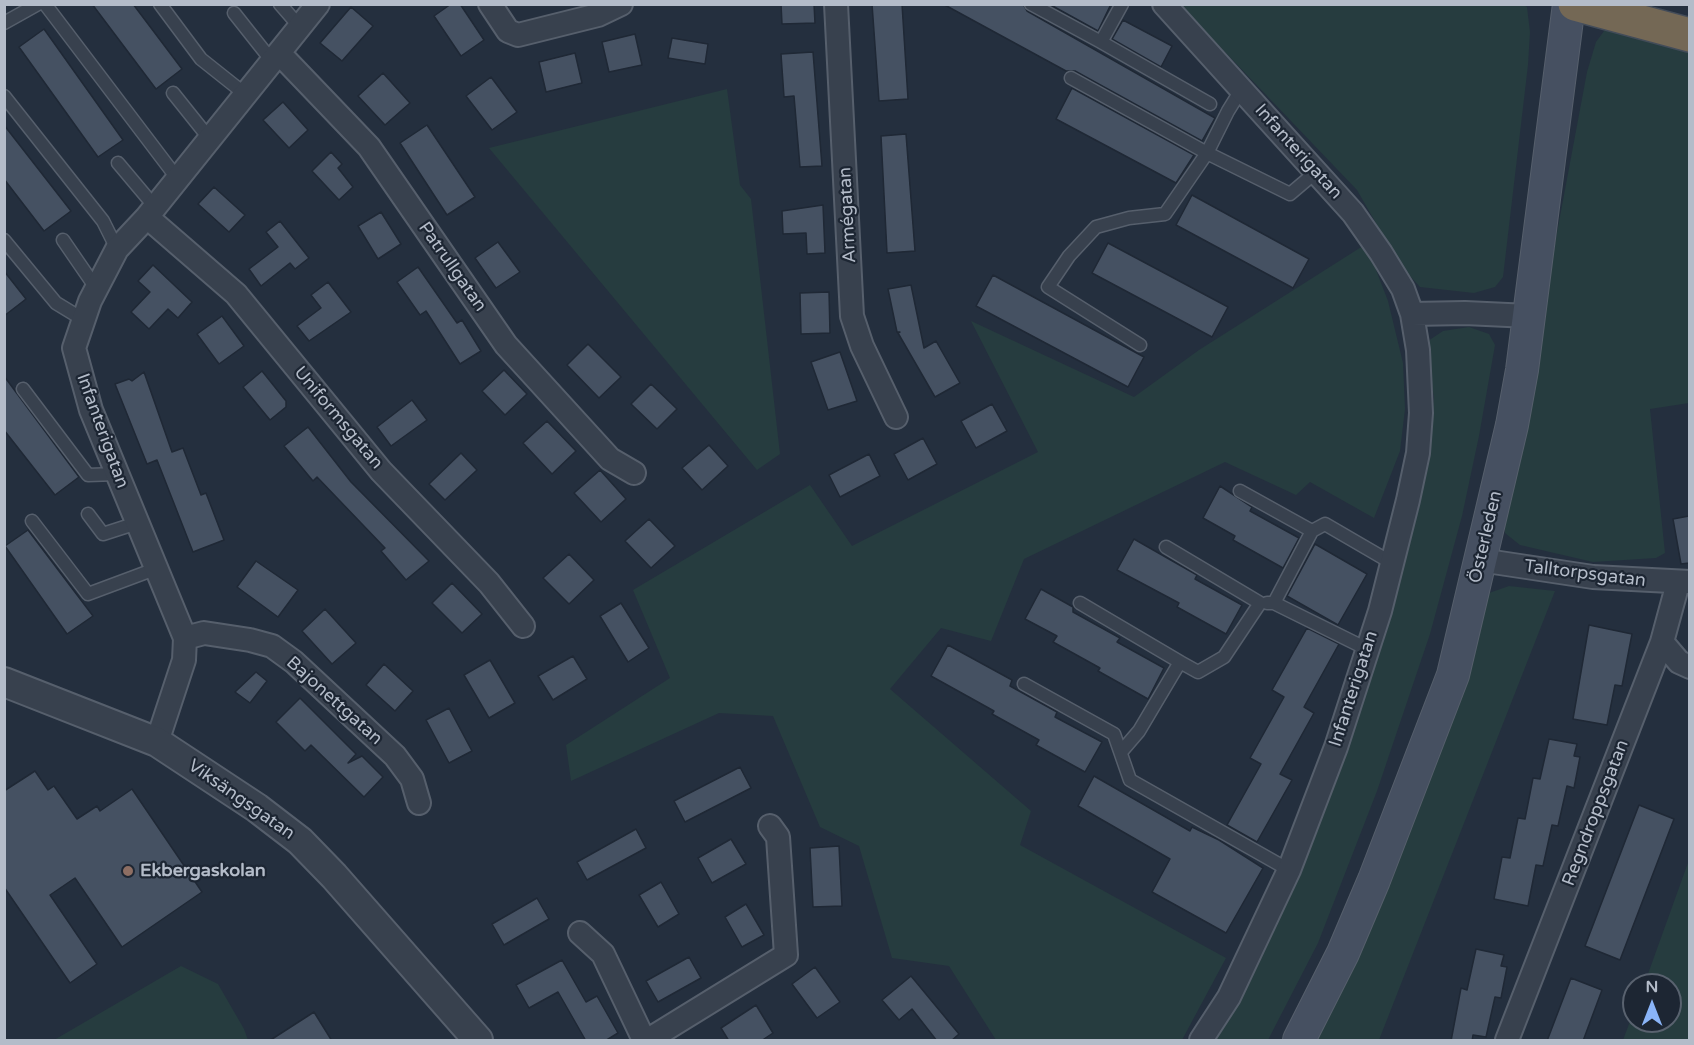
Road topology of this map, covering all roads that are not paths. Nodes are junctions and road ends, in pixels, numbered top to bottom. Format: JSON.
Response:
{"nodes":[{"id":1,"x":38,"y":4,"type":"edge"},
{"id":2,"x":45,"y":4,"type":"edge"},
{"id":3,"x":160,"y":4,"type":"edge"},
{"id":4,"x":280,"y":4,"type":"edge"},
{"id":5,"x":318,"y":4,"type":"edge"},
{"id":6,"x":490,"y":4,"type":"edge"},
{"id":7,"x":621,"y":4,"type":"edge"},
{"id":8,"x":836,"y":4,"type":"edge"},
{"id":9,"x":1031,"y":4,"type":"edge"},
{"id":10,"x":1122,"y":4,"type":"edge"},
{"id":11,"x":1164,"y":4,"type":"edge"},
{"id":12,"x":1569,"y":4,"type":"edge"},
{"id":13,"x":1575,"y":4,"type":"edge"},
{"id":14,"x":234,"y":14,"type":"dead end"},
{"id":15,"x":4,"y":23,"type":"edge"},
{"id":16,"x":300,"y":27,"type":"junction"},
{"id":17,"x":1689,"y":35,"type":"edge"},
{"id":18,"x":1101,"y":42,"type":"junction"},
{"id":19,"x":276,"y":57,"type":"junction"},
{"id":20,"x":1071,"y":78,"type":"dead end"},
{"id":21,"x":1241,"y":90,"type":"junction"},
{"id":22,"x":173,"y":93,"type":"dead end"},
{"id":23,"x":245,"y":94,"type":"junction"},
{"id":24,"x":4,"y":96,"type":"edge"},
{"id":25,"x":1210,"y":104,"type":"dead end"},
{"id":26,"x":209,"y":138,"type":"junction"},
{"id":27,"x":1207,"y":153,"type":"junction"},
{"id":28,"x":118,"y":163,"type":"dead end"},
{"id":29,"x":1316,"y":172,"type":"junction"},
{"id":30,"x":177,"y":178,"type":"junction"},
{"id":31,"x":151,"y":212,"type":"junction"},
{"id":32,"x":4,"y":240,"type":"edge"},
{"id":33,"x":63,"y":240,"type":"dead end"},
{"id":34,"x":117,"y":249,"type":"junction"},
{"id":35,"x":96,"y":288,"type":"junction"},
{"id":36,"x":1412,"y":314,"type":"junction"},
{"id":37,"x":1529,"y":316,"type":"junction"},
{"id":38,"x":84,"y":320,"type":"junction"},
{"id":39,"x":1140,"y":345,"type":"dead end"},
{"id":40,"x":23,"y":389,"type":"dead end"},
{"id":41,"x":896,"y":417,"type":"dead end"},
{"id":42,"x":634,"y":473,"type":"dead end"},
{"id":43,"x":117,"y":474,"type":"junction"},
{"id":44,"x":1240,"y":491,"type":"dead end"},
{"id":45,"x":88,"y":514,"type":"dead end"},
{"id":46,"x":32,"y":521,"type":"dead end"},
{"id":47,"x":137,"y":523,"type":"junction"},
{"id":48,"x":1312,"y":531,"type":"junction"},
{"id":49,"x":1166,"y":547,"type":"dead end"},
{"id":50,"x":1480,"y":560,"type":"junction"},
{"id":51,"x":1392,"y":562,"type":"junction"},
{"id":52,"x":155,"y":569,"type":"junction"},
{"id":53,"x":1683,"y":583,"type":"edge"},
{"id":54,"x":1080,"y":603,"type":"dead end"},
{"id":55,"x":1260,"y":603,"type":"junction"},
{"id":56,"x":1274,"y":603,"type":"junction"},
{"id":57,"x":523,"y":626,"type":"dead end"},
{"id":58,"x":185,"y":638,"type":"junction"},
{"id":59,"x":1662,"y":642,"type":"junction"},
{"id":60,"x":1367,"y":649,"type":"junction"},
{"id":61,"x":1180,"y":662,"type":"junction"},
{"id":62,"x":1689,"y":667,"type":"edge"},
{"id":63,"x":4,"y":682,"type":"edge"},
{"id":64,"x":1024,"y":684,"type":"dead end"},
{"id":65,"x":157,"y":742,"type":"junction"},
{"id":66,"x":1120,"y":752,"type":"junction"},
{"id":67,"x":419,"y":803,"type":"dead end"},
{"id":68,"x":770,"y":826,"type":"dead end"},
{"id":69,"x":1289,"y":870,"type":"junction"},
{"id":70,"x":580,"y":933,"type":"dead end"},
{"id":71,"x":478,"y":1041,"type":"edge"},
{"id":72,"x":646,"y":1041,"type":"edge"},
{"id":73,"x":1201,"y":1041,"type":"edge"},
{"id":74,"x":1299,"y":1041,"type":"edge"},
{"id":75,"x":1507,"y":1041,"type":"edge"}],
"edges":[{"from":1,"to":15,"type":"lane"},
{"from":2,"to":30,"type":"lane"},
{"from":3,"to":23,"type":"lane"},
{"from":4,"to":16,"type":"lane"},
{"from":5,"to":16,"type":"street","name":"Infanterigatan"},
{"from":6,"to":7,"type":"street"},
{"from":8,"to":41,"type":"street","name":"Armégatan"},
{"from":9,"to":18,"type":"lane"},
{"from":10,"to":18,"type":"lane"},
{"from":11,"to":21,"type":"street","name":"Infanterigatan"},
{"from":12,"to":37,"type":"main road","name":"Österleden"},
{"from":13,"to":17,"type":"highway"},
{"from":14,"to":19,"type":"lane"},
{"from":16,"to":19,"type":"street","name":"Infanterigatan"},
{"from":18,"to":25,"type":"lane"},
{"from":19,"to":23,"type":"street","name":"Infanterigatan"},
{"from":19,"to":42,"type":"street","name":"Patrullgatan"},
{"from":20,"to":27,"type":"lane"},
{"from":21,"to":27,"type":"lane"},
{"from":21,"to":29,"type":"street","name":"Infanterigatan"},
{"from":22,"to":26,"type":"lane"},
{"from":23,"to":26,"type":"street","name":"Infanterigatan"},
{"from":24,"to":34,"type":"lane"},
{"from":26,"to":30,"type":"street","name":"Infanterigatan"},
{"from":27,"to":29,"type":"lane"},
{"from":27,"to":39,"type":"lane"},
{"from":28,"to":31,"type":"lane"},
{"from":29,"to":36,"type":"street","name":"Infanterigatan"},
{"from":30,"to":31,"type":"street","name":"Infanterigatan"},
{"from":31,"to":34,"type":"street","name":"Infanterigatan"},
{"from":31,"to":57,"type":"street","name":"Uniformsgatan"},
{"from":32,"to":38,"type":"lane"},
{"from":33,"to":35,"type":"lane"},
{"from":34,"to":35,"type":"street","name":"Infanterigatan"},
{"from":35,"to":38,"type":"street","name":"Infanterigatan"},
{"from":36,"to":37,"type":"street"},
{"from":36,"to":51,"type":"street","name":"Infanterigatan"},
{"from":37,"to":50,"type":"main road","name":"Österleden"},
{"from":38,"to":43,"type":"street","name":"Infanterigatan"},
{"from":40,"to":43,"type":"lane"},
{"from":43,"to":47,"type":"street","name":"Infanterigatan"},
{"from":44,"to":48,"type":"lane"},
{"from":45,"to":47,"type":"lane"},
{"from":46,"to":52,"type":"lane"},
{"from":47,"to":52,"type":"street","name":"Infanterigatan"},
{"from":48,"to":51,"type":"lane"},
{"from":48,"to":56,"type":"lane"},
{"from":49,"to":55,"type":"lane"},
{"from":50,"to":53,"type":"street","name":"Talltorpsgatan"},
{"from":50,"to":74,"type":"main road","name":"Österleden"},
{"from":51,"to":60,"type":"street","name":"Infanterigatan"},
{"from":52,"to":58,"type":"street","name":"Infanterigatan"},
{"from":53,"to":59,"type":"street","name":"Regndroppsgatan"},
{"from":54,"to":61,"type":"lane"},
{"from":55,"to":56,"type":"lane"},
{"from":55,"to":61,"type":"lane"},
{"from":56,"to":60,"type":"lane"},
{"from":58,"to":65,"type":"street"},
{"from":58,"to":67,"type":"street","name":"Bajonettgatan"},
{"from":59,"to":62,"type":"street"},
{"from":59,"to":75,"type":"street","name":"Regndroppsgatan"},
{"from":60,"to":69,"type":"street","name":"Infanterigatan"},
{"from":61,"to":66,"type":"lane"},
{"from":63,"to":65,"type":"street","name":"Viksängsgatan"},
{"from":64,"to":66,"type":"lane"},
{"from":65,"to":71,"type":"street","name":"Viksängsgatan"},
{"from":66,"to":69,"type":"lane"},
{"from":68,"to":72,"type":"street"},
{"from":69,"to":73,"type":"street","name":"Infanterigatan"},
{"from":70,"to":72,"type":"street"}]}
